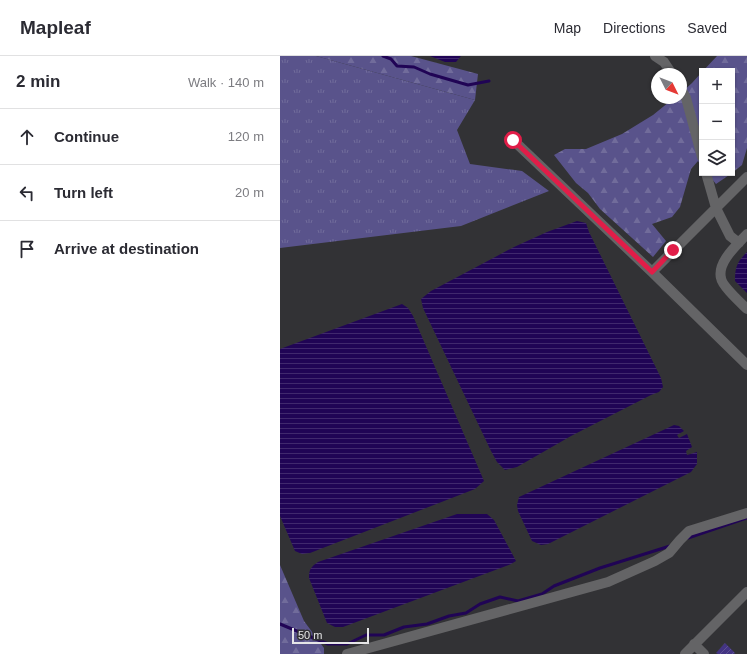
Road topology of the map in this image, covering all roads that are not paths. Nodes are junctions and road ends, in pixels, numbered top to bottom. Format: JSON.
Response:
{"nodes":[{"id":1,"x":655,"y":56,"type":"edge"},
{"id":2,"x":668,"y":68,"type":"edge"},
{"id":3,"x":687,"y":102,"type":"edge"},
{"id":4,"x":513,"y":140,"type":"dead end"},
{"id":5,"x":699,"y":146,"type":"edge"},
{"id":6,"x":707,"y":176,"type":"edge"},
{"id":7,"x":747,"y":177,"type":"edge"},
{"id":8,"x":716,"y":208,"type":"junction"},
{"id":9,"x":747,"y":234,"type":"edge"},
{"id":10,"x":738,"y":243,"type":"junction"},
{"id":11,"x":652,"y":272,"type":"junction"},
{"id":12,"x":747,"y":309,"type":"edge"},
{"id":13,"x":747,"y":365,"type":"edge"},
{"id":14,"x":747,"y":514,"type":"edge"},
{"id":15,"x":747,"y":592,"type":"edge"},
{"id":16,"x":694,"y":644,"type":"junction"},
{"id":17,"x":347,"y":654,"type":"edge"},
{"id":18,"x":685,"y":654,"type":"edge"},
{"id":19,"x":704,"y":654,"type":"edge"}],
"edges":[{"from":1,"to":2,"type":"street"},
{"from":3,"to":5,"type":"street"},
{"from":4,"to":11,"type":"street"},
{"from":6,"to":8,"type":"street"},
{"from":7,"to":8,"type":"street"},
{"from":8,"to":10,"type":"street"},
{"from":8,"to":11,"type":"street"},
{"from":9,"to":10,"type":"street"},
{"from":10,"to":12,"type":"street"},
{"from":11,"to":13,"type":"street"},
{"from":14,"to":17,"type":"street"},
{"from":15,"to":16,"type":"street"},
{"from":16,"to":18,"type":"street"},
{"from":16,"to":19,"type":"street"}]}
